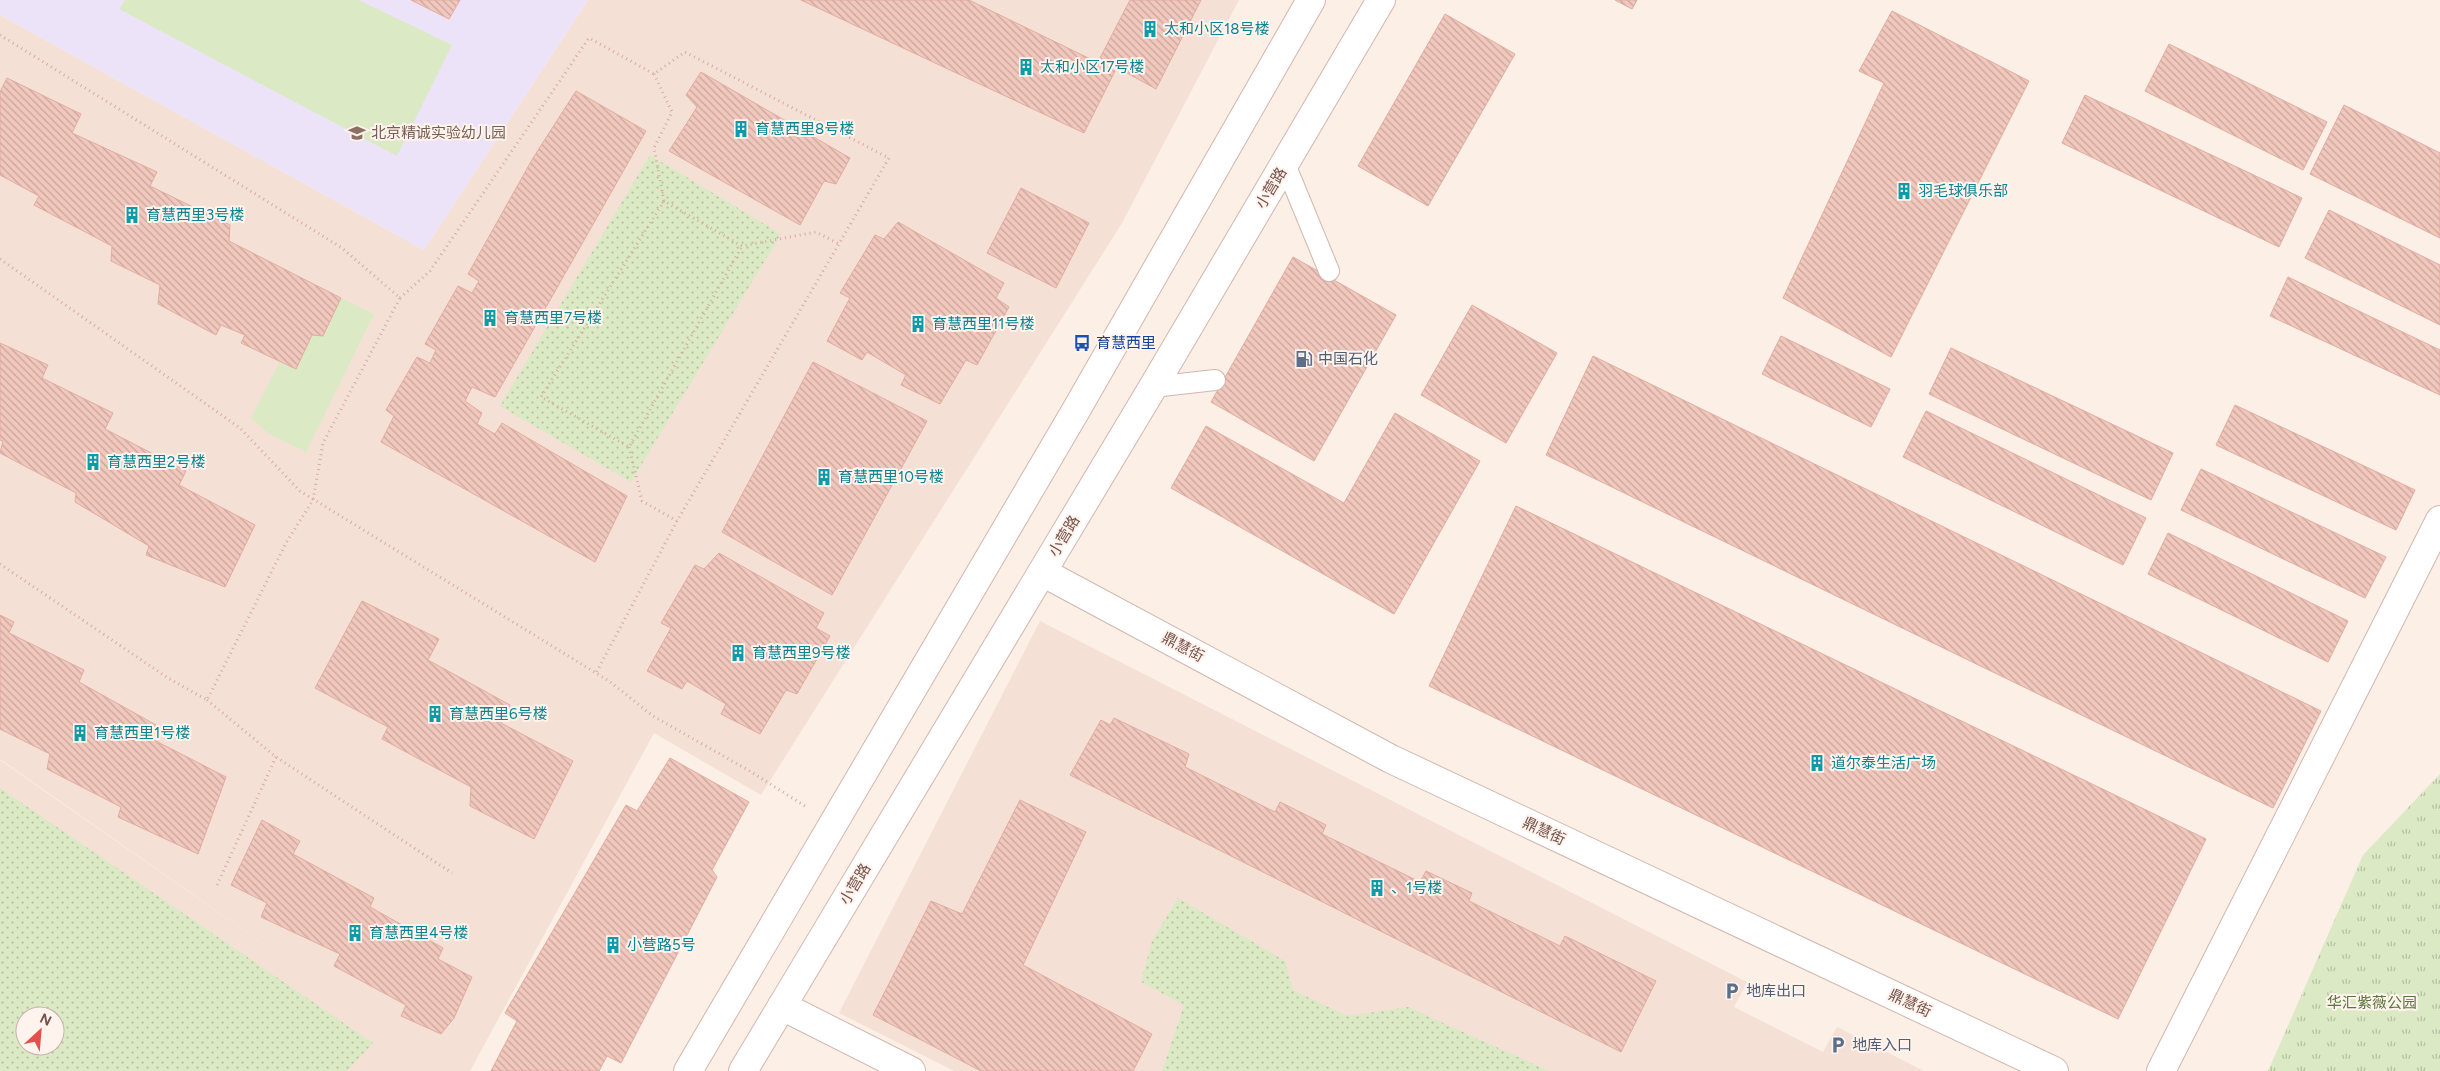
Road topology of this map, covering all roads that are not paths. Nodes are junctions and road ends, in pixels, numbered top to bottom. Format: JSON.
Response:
{"nodes":[{"id":1,"x":1311,"y":0,"type":"edge"},
{"id":2,"x":1381,"y":0,"type":"edge"},
{"id":3,"x":1285,"y":164,"type":"junction"},
{"id":4,"x":1329,"y":271,"type":"dead end"},
{"id":5,"x":1216,"y":380,"type":"dead end"},
{"id":6,"x":1153,"y":387,"type":"junction"},
{"id":7,"x":2440,"y":520,"type":"edge"},
{"id":8,"x":1042,"y":572,"type":"junction"},
{"id":9,"x":782,"y":1006,"type":"junction"},
{"id":10,"x":688,"y":1071,"type":"edge"},
{"id":11,"x":743,"y":1071,"type":"edge"},
{"id":12,"x":911,"y":1071,"type":"edge"},
{"id":13,"x":2054,"y":1071,"type":"edge"},
{"id":14,"x":2161,"y":1071,"type":"edge"}],
"edges":[{"from":1,"to":10,"type":"street"},
{"from":2,"to":3,"type":"street","name":"小营路"},
{"from":3,"to":4,"type":"lane"},
{"from":3,"to":6,"type":"street","name":"小营路"},
{"from":5,"to":6,"type":"lane"},
{"from":6,"to":8,"type":"street","name":"小营路"},
{"from":7,"to":14,"type":"street"},
{"from":8,"to":9,"type":"street","name":"小营路"},
{"from":8,"to":13,"type":"street","name":"鼎慧街"},
{"from":9,"to":11,"type":"street","name":"小营路"},
{"from":9,"to":12,"type":"street"}]}
